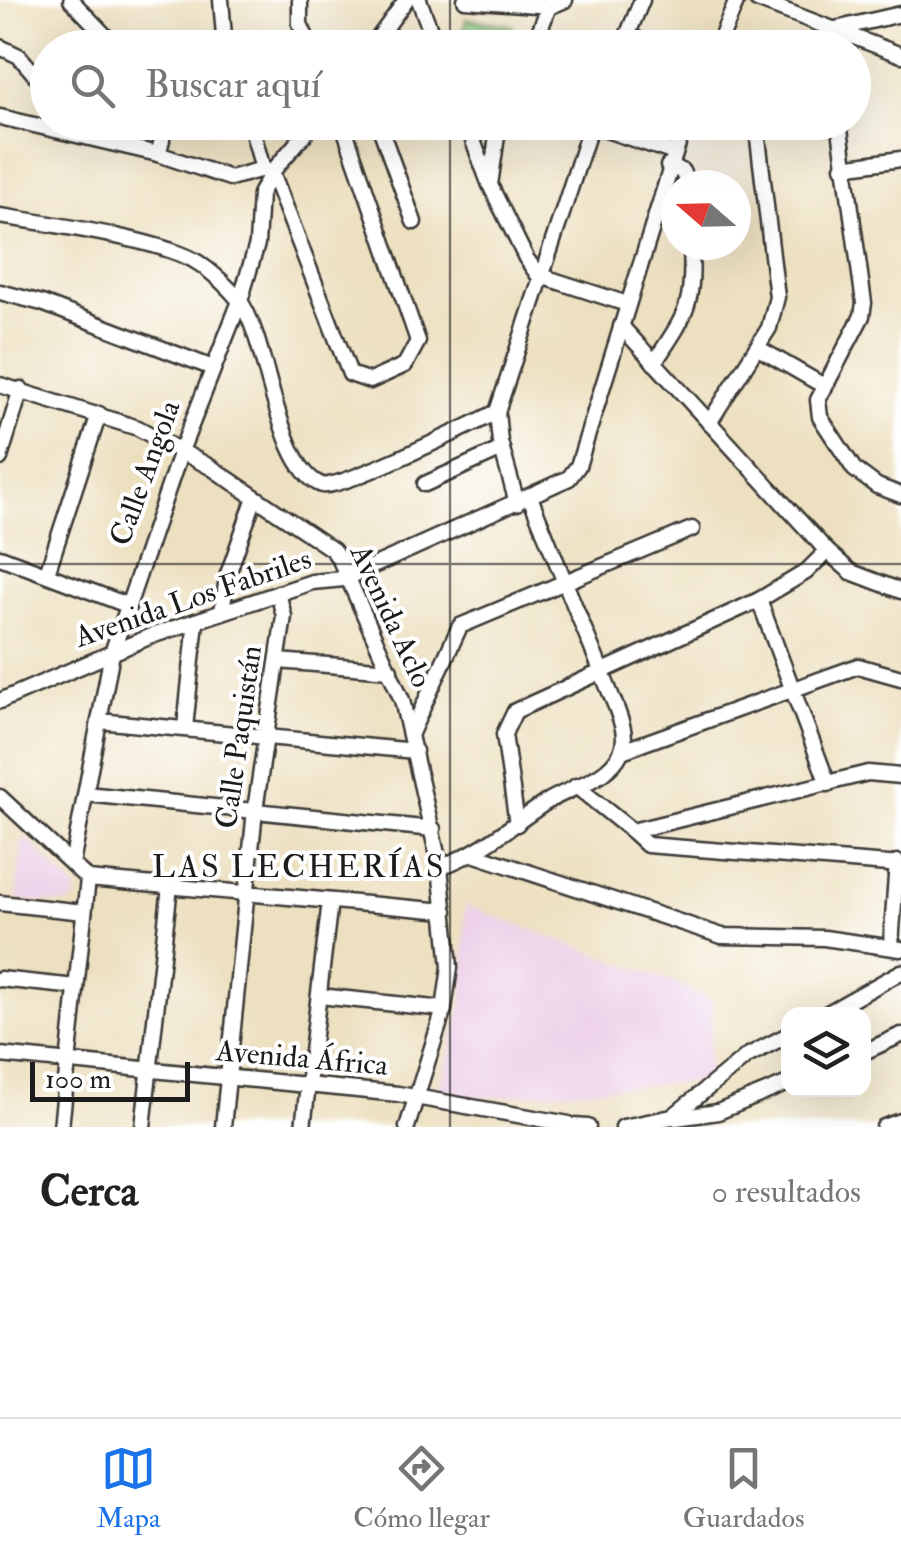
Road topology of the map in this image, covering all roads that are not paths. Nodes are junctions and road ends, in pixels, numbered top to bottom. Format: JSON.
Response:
{"nodes":[{"id":1,"x":71,"y":0,"type":"edge"},
{"id":2,"x":221,"y":0,"type":"edge"},
{"id":3,"x":300,"y":0,"type":"edge"},
{"id":4,"x":406,"y":0,"type":"edge"},
{"id":5,"x":419,"y":0,"type":"edge"},
{"id":6,"x":465,"y":0,"type":"edge"},
{"id":7,"x":642,"y":0,"type":"edge"},
{"id":8,"x":737,"y":0,"type":"edge"},
{"id":9,"x":757,"y":0,"type":"edge"},
{"id":10,"x":556,"y":2,"type":"edge"},
{"id":11,"x":901,"y":14,"type":"edge"},
{"id":12,"x":100,"y":30,"type":"edge"},
{"id":13,"x":224,"y":30,"type":"edge"},
{"id":14,"x":302,"y":30,"type":"edge"},
{"id":15,"x":384,"y":30,"type":"edge"},
{"id":16,"x":430,"y":30,"type":"edge"},
{"id":17,"x":543,"y":30,"type":"edge"},
{"id":18,"x":629,"y":30,"type":"edge"},
{"id":19,"x":724,"y":30,"type":"edge"},
{"id":20,"x":831,"y":30,"type":"joint"},
{"id":21,"x":871,"y":44,"type":"edge"},
{"id":22,"x":0,"y":47,"type":"edge"},
{"id":23,"x":901,"y":55,"type":"edge"},
{"id":24,"x":30,"y":69,"type":"edge"},
{"id":25,"x":0,"y":117,"type":"edge"},
{"id":26,"x":30,"y":122,"type":"edge"},
{"id":27,"x":110,"y":140,"type":"edge"},
{"id":28,"x":162,"y":140,"type":"edge"},
{"id":29,"x":257,"y":140,"type":"edge"},
{"id":30,"x":297,"y":140,"type":"edge"},
{"id":31,"x":348,"y":140,"type":"edge"},
{"id":32,"x":384,"y":140,"type":"edge"},
{"id":33,"x":473,"y":140,"type":"edge"},
{"id":34,"x":496,"y":140,"type":"edge"},
{"id":35,"x":585,"y":140,"type":"edge"},
{"id":36,"x":627,"y":140,"type":"edge"},
{"id":37,"x":678,"y":140,"type":"edge"},
{"id":38,"x":759,"y":140,"type":"edge"},
{"id":39,"x":840,"y":140,"type":"edge"},
{"id":40,"x":158,"y":154,"type":"junction"},
{"id":41,"x":670,"y":159,"type":"junction"},
{"id":42,"x":901,"y":159,"type":"edge"},
{"id":43,"x":842,"y":167,"type":"junction"},
{"id":44,"x":268,"y":170,"type":"junction"},
{"id":45,"x":681,"y":170,"type":"edge"},
{"id":46,"x":490,"y":185,"type":"junction"},
{"id":47,"x":0,"y":216,"type":"edge"},
{"id":48,"x":414,"y":222,"type":"dead end"},
{"id":49,"x":692,"y":260,"type":"edge"},
{"id":50,"x":538,"y":275,"type":"junction"},
{"id":51,"x":0,"y":292,"type":"edge"},
{"id":52,"x":240,"y":301,"type":"junction"},
{"id":53,"x":627,"y":304,"type":"junction"},
{"id":54,"x":621,"y":326,"type":"junction"},
{"id":55,"x":758,"y":348,"type":"junction"},
{"id":56,"x":654,"y":363,"type":"junction"},
{"id":57,"x":213,"y":368,"type":"junction"},
{"id":58,"x":0,"y":385,"type":"edge"},
{"id":59,"x":824,"y":386,"type":"junction"},
{"id":60,"x":21,"y":390,"type":"junction"},
{"id":61,"x":497,"y":412,"type":"junction"},
{"id":62,"x":99,"y":414,"type":"junction"},
{"id":63,"x":709,"y":423,"type":"junction"},
{"id":64,"x":502,"y":449,"type":"junction"},
{"id":65,"x":181,"y":451,"type":"junction"},
{"id":66,"x":0,"y":458,"type":"edge"},
{"id":67,"x":425,"y":484,"type":"dead end"},
{"id":68,"x":901,"y":495,"type":"edge"},
{"id":69,"x":254,"y":500,"type":"junction"},
{"id":70,"x":524,"y":500,"type":"junction"},
{"id":71,"x":692,"y":529,"type":"dead end"},
{"id":72,"x":827,"y":552,"type":"junction"},
{"id":73,"x":0,"y":557,"type":"edge"},
{"id":74,"x":48,"y":573,"type":"junction"},
{"id":75,"x":344,"y":579,"type":"junction"},
{"id":76,"x":565,"y":582,"type":"junction"},
{"id":77,"x":901,"y":590,"type":"edge"},
{"id":78,"x":278,"y":593,"type":"junction"},
{"id":79,"x":759,"y":600,"type":"junction"},
{"id":80,"x":127,"y":605,"type":"junction"},
{"id":81,"x":222,"y":612,"type":"junction"},
{"id":82,"x":196,"y":621,"type":"junction"},
{"id":83,"x":112,"y":653,"type":"junction"},
{"id":84,"x":278,"y":662,"type":"junction"},
{"id":85,"x":601,"y":668,"type":"junction"},
{"id":86,"x":390,"y":670,"type":"junction"},
{"id":87,"x":901,"y":678,"type":"edge"},
{"id":88,"x":791,"y":688,"type":"junction"},
{"id":89,"x":1,"y":696,"type":"edge"},
{"id":90,"x":99,"y":721,"type":"junction"},
{"id":91,"x":184,"y":728,"type":"junction"},
{"id":92,"x":624,"y":733,"type":"junction"},
{"id":93,"x":268,"y":734,"type":"junction"},
{"id":94,"x":410,"y":734,"type":"junction"},
{"id":95,"x":640,"y":744,"type":"junction"},
{"id":96,"x":415,"y":750,"type":"junction"},
{"id":97,"x":622,"y":752,"type":"junction"},
{"id":98,"x":901,"y":776,"type":"edge"},
{"id":99,"x":828,"y":784,"type":"junction"},
{"id":100,"x":576,"y":786,"type":"junction"},
{"id":101,"x":86,"y":794,"type":"junction"},
{"id":102,"x":0,"y":797,"type":"edge"},
{"id":103,"x":255,"y":810,"type":"junction"},
{"id":104,"x":517,"y":824,"type":"junction"},
{"id":105,"x":433,"y":829,"type":"junction"},
{"id":106,"x":632,"y":831,"type":"junction"},
{"id":107,"x":473,"y":854,"type":"junction"},
{"id":108,"x":72,"y":864,"type":"junction"},
{"id":109,"x":899,"y":864,"type":"edge"},
{"id":110,"x":440,"y":867,"type":"junction"},
{"id":111,"x":88,"y":879,"type":"junction"},
{"id":112,"x":170,"y":886,"type":"junction"},
{"id":113,"x":248,"y":894,"type":"junction"},
{"id":114,"x":330,"y":901,"type":"junction"},
{"id":115,"x":0,"y":903,"type":"edge"},
{"id":116,"x":445,"y":911,"type":"junction"},
{"id":117,"x":84,"y":912,"type":"junction"},
{"id":118,"x":896,"y":947,"type":"edge"},
{"id":119,"x":901,"y":972,"type":"edge"},
{"id":120,"x":0,"y":979,"type":"edge"},
{"id":121,"x":76,"y":987,"type":"junction"},
{"id":122,"x":320,"y":996,"type":"junction"},
{"id":123,"x":838,"y":1007,"type":"edge"},
{"id":124,"x":444,"y":1009,"type":"junction"},
{"id":125,"x":901,"y":1035,"type":"edge"},
{"id":126,"x":781,"y":1038,"type":"edge"},
{"id":127,"x":871,"y":1049,"type":"edge"},
{"id":128,"x":0,"y":1055,"type":"edge"},
{"id":129,"x":69,"y":1061,"type":"junction"},
{"id":130,"x":150,"y":1071,"type":"junction"},
{"id":131,"x":228,"y":1078,"type":"junction"},
{"id":132,"x":308,"y":1085,"type":"junction"},
{"id":133,"x":781,"y":1086,"type":"edge"},
{"id":134,"x":418,"y":1101,"type":"junction"},
{"id":135,"x":672,"y":1118,"type":"junction"},
{"id":136,"x":901,"y":1121,"type":"edge"},
{"id":137,"x":570,"y":1124,"type":"edge"},
{"id":138,"x":61,"y":1127,"type":"edge"},
{"id":139,"x":143,"y":1127,"type":"edge"},
{"id":140,"x":222,"y":1127,"type":"edge"},
{"id":141,"x":304,"y":1127,"type":"edge"},
{"id":142,"x":406,"y":1127,"type":"edge"},
{"id":143,"x":540,"y":1127,"type":"edge"},
{"id":144,"x":588,"y":1127,"type":"edge"},
{"id":145,"x":623,"y":1127,"type":"edge"},
{"id":146,"x":884,"y":1127,"type":"edge"}],
"edges":[{"from":1,"to":12,"type":"street"},
{"from":2,"to":13,"type":"street"},
{"from":3,"to":14,"type":"street"},
{"from":4,"to":15,"type":"street"},
{"from":5,"to":16,"type":"street"},
{"from":6,"to":10,"type":"street"},
{"from":7,"to":18,"type":"street"},
{"from":8,"to":19,"type":"street"},
{"from":9,"to":20,"type":"street"},
{"from":10,"to":17,"type":"street"},
{"from":11,"to":20,"type":"street"},
{"from":21,"to":23,"type":"street"},
{"from":22,"to":24,"type":"street"},
{"from":25,"to":26,"type":"street"},
{"from":27,"to":40,"type":"street"},
{"from":28,"to":40,"type":"street"},
{"from":29,"to":44,"type":"street"},
{"from":30,"to":44,"type":"street","name":"Calle Angola"},
{"from":31,"to":44,"type":"street"},
{"from":32,"to":48,"type":"street"},
{"from":33,"to":46,"type":"street"},
{"from":34,"to":46,"type":"street"},
{"from":35,"to":50,"type":"street"},
{"from":36,"to":41,"type":"street"},
{"from":37,"to":41,"type":"street"},
{"from":38,"to":55,"type":"street"},
{"from":39,"to":43,"type":"street"},
{"from":40,"to":44,"type":"street"},
{"from":41,"to":45,"type":"street"},
{"from":41,"to":53,"type":"street"},
{"from":42,"to":43,"type":"street"},
{"from":43,"to":59,"type":"street"},
{"from":44,"to":52,"type":"street","name":"Calle Angola"},
{"from":46,"to":50,"type":"street"},
{"from":47,"to":52,"type":"street"},
{"from":49,"to":56,"type":"street"},
{"from":50,"to":53,"type":"street"},
{"from":50,"to":61,"type":"street"},
{"from":51,"to":57,"type":"street"},
{"from":52,"to":57,"type":"street","name":"Calle Angola"},
{"from":52,"to":61,"type":"street"},
{"from":53,"to":54,"type":"street"},
{"from":54,"to":56,"type":"street"},
{"from":54,"to":70,"type":"street","name":"Avenida Los Fabriles"},
{"from":55,"to":59,"type":"street"},
{"from":55,"to":63,"type":"street"},
{"from":56,"to":63,"type":"street"},
{"from":57,"to":65,"type":"street","name":"Calle Angola"},
{"from":58,"to":60,"type":"street","name":"Avenida Aclo"},
{"from":59,"to":68,"type":"street"},
{"from":60,"to":62,"type":"street","name":"Avenida Aclo"},
{"from":60,"to":66,"type":"street"},
{"from":61,"to":64,"type":"street"},
{"from":62,"to":65,"type":"street","name":"Avenida Aclo"},
{"from":62,"to":74,"type":"street"},
{"from":63,"to":72,"type":"street"},
{"from":64,"to":67,"type":"street"},
{"from":64,"to":70,"type":"street"},
{"from":65,"to":69,"type":"street","name":"Avenida Aclo"},
{"from":65,"to":80,"type":"street","name":"Calle Angola"},
{"from":69,"to":75,"type":"street","name":"Avenida Aclo"},
{"from":69,"to":81,"type":"street"},
{"from":70,"to":75,"type":"street","name":"Avenida Los Fabriles"},
{"from":70,"to":76,"type":"street"},
{"from":71,"to":76,"type":"street"},
{"from":72,"to":77,"type":"street"},
{"from":72,"to":79,"type":"street"},
{"from":73,"to":74,"type":"street"},
{"from":74,"to":80,"type":"street"},
{"from":75,"to":78,"type":"street","name":"Avenida Los Fabriles"},
{"from":75,"to":86,"type":"street","name":"Avenida Aclo"},
{"from":76,"to":85,"type":"street"},
{"from":76,"to":94,"type":"street"},
{"from":78,"to":81,"type":"street","name":"Avenida Los Fabriles"},
{"from":78,"to":84,"type":"street","name":"Calle Paquistán"},
{"from":79,"to":85,"type":"street"},
{"from":79,"to":88,"type":"street"},
{"from":80,"to":83,"type":"street","name":"Calle Angola"},
{"from":81,"to":82,"type":"street","name":"Avenida Los Fabriles"},
{"from":82,"to":83,"type":"street","name":"Avenida Los Fabriles"},
{"from":82,"to":91,"type":"street"},
{"from":83,"to":89,"type":"street","name":"Avenida Los Fabriles"},
{"from":83,"to":90,"type":"street","name":"Calle Angola"},
{"from":84,"to":86,"type":"street"},
{"from":84,"to":93,"type":"street","name":"Calle Paquistán"},
{"from":85,"to":92,"type":"street"},
{"from":85,"to":104,"type":"street"},
{"from":86,"to":94,"type":"street","name":"Avenida Aclo"},
{"from":87,"to":88,"type":"street"},
{"from":88,"to":95,"type":"street"},
{"from":88,"to":99,"type":"street"},
{"from":90,"to":91,"type":"street"},
{"from":90,"to":101,"type":"street","name":"Calle Angola"},
{"from":91,"to":93,"type":"street"},
{"from":92,"to":95,"type":"street"},
{"from":92,"to":97,"type":"street"},
{"from":93,"to":96,"type":"street"},
{"from":93,"to":103,"type":"street","name":"Calle Paquistán"},
{"from":94,"to":96,"type":"street","name":"Avenida Aclo"},
{"from":95,"to":97,"type":"street"},
{"from":96,"to":105,"type":"street","name":"Avenida Aclo"},
{"from":97,"to":100,"type":"street"},
{"from":98,"to":99,"type":"street"},
{"from":99,"to":106,"type":"street"},
{"from":100,"to":104,"type":"street"},
{"from":100,"to":106,"type":"street"},
{"from":101,"to":103,"type":"street"},
{"from":101,"to":108,"type":"street","name":"Calle Angola"},
{"from":102,"to":108,"type":"street"},
{"from":103,"to":105,"type":"street"},
{"from":103,"to":113,"type":"street","name":"Calle Paquistán"},
{"from":104,"to":107,"type":"street"},
{"from":105,"to":110,"type":"street","name":"Avenida Aclo"},
{"from":106,"to":109,"type":"street"},
{"from":107,"to":110,"type":"street"},
{"from":107,"to":118,"type":"street"},
{"from":108,"to":111,"type":"street"},
{"from":109,"to":118,"type":"street"},
{"from":110,"to":116,"type":"street","name":"Avenida Aclo"},
{"from":111,"to":112,"type":"street"},
{"from":111,"to":117,"type":"street"},
{"from":112,"to":113,"type":"street"},
{"from":112,"to":130,"type":"street"},
{"from":113,"to":114,"type":"street"},
{"from":113,"to":131,"type":"street","name":"Calle Paquistán"},
{"from":114,"to":116,"type":"street"},
{"from":114,"to":122,"type":"street"},
{"from":115,"to":117,"type":"street"},
{"from":116,"to":124,"type":"street","name":"Avenida Aclo"},
{"from":117,"to":121,"type":"street"},
{"from":119,"to":123,"type":"street"},
{"from":120,"to":121,"type":"street"},
{"from":121,"to":129,"type":"street"},
{"from":122,"to":124,"type":"street"},
{"from":122,"to":132,"type":"street"},
{"from":124,"to":134,"type":"street","name":"Avenida Aclo"},
{"from":125,"to":127,"type":"street"},
{"from":126,"to":135,"type":"street"},
{"from":128,"to":129,"type":"street","name":"Avenida África"},
{"from":129,"to":130,"type":"street","name":"Avenida África"},
{"from":129,"to":138,"type":"street"},
{"from":130,"to":131,"type":"street","name":"Avenida África"},
{"from":130,"to":139,"type":"street"},
{"from":131,"to":132,"type":"street","name":"Avenida África"},
{"from":131,"to":140,"type":"street","name":"Calle Paquistán"},
{"from":132,"to":134,"type":"street","name":"Avenida África"},
{"from":132,"to":141,"type":"street"},
{"from":133,"to":135,"type":"street"},
{"from":134,"to":137,"type":"street","name":"Avenida África"},
{"from":134,"to":142,"type":"street","name":"Avenida Aclo"},
{"from":135,"to":145,"type":"street"},
{"from":136,"to":146,"type":"street"},
{"from":137,"to":143,"type":"street"},
{"from":137,"to":144,"type":"street"}]}
